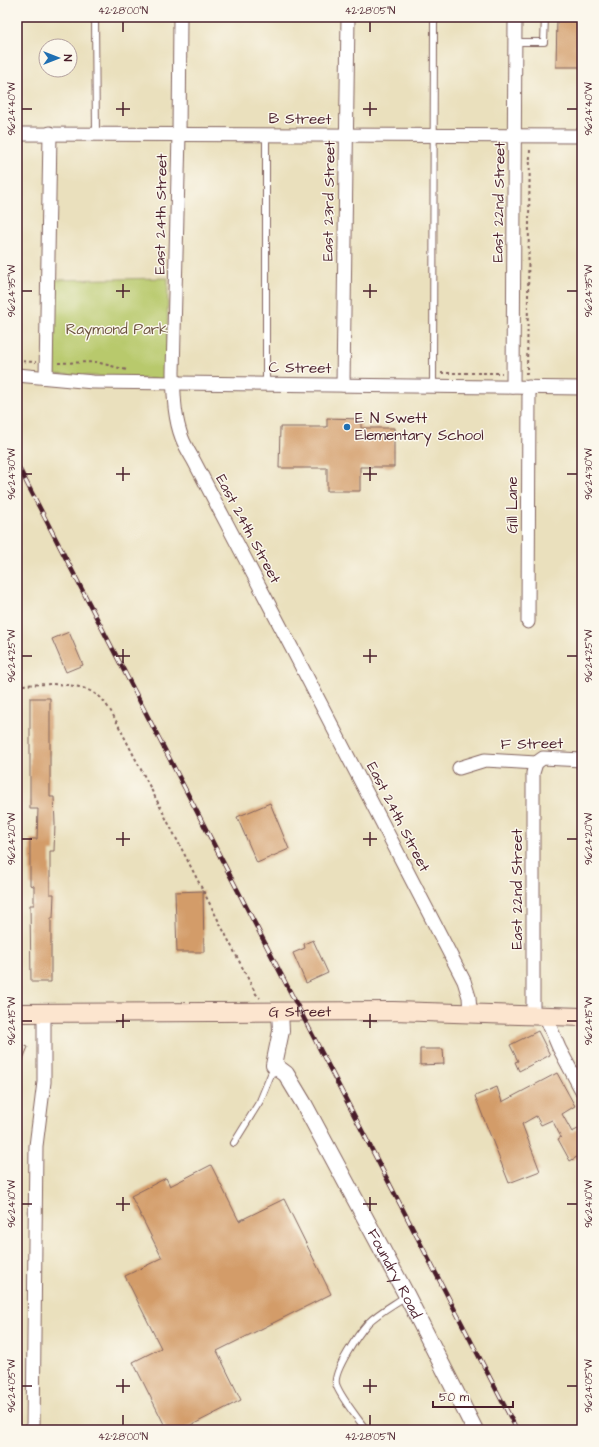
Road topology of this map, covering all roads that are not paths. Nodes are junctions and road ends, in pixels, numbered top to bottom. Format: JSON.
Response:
{"nodes":[{"id":1,"x":96,"y":17,"type":"edge"},
{"id":2,"x":180,"y":17,"type":"edge"},
{"id":3,"x":348,"y":17,"type":"edge"},
{"id":4,"x":434,"y":17,"type":"edge"},
{"id":5,"x":515,"y":17,"type":"edge"},
{"id":6,"x":545,"y":17,"type":"edge"},
{"id":7,"x":515,"y":42,"type":"junction"},
{"id":8,"x":50,"y":133,"type":"junction"},
{"id":9,"x":17,"y":134,"type":"edge"},
{"id":10,"x":96,"y":134,"type":"junction"},
{"id":11,"x":179,"y":135,"type":"junction"},
{"id":12,"x":266,"y":135,"type":"junction"},
{"id":13,"x":434,"y":135,"type":"junction"},
{"id":14,"x":346,"y":136,"type":"junction"},
{"id":15,"x":515,"y":136,"type":"junction"},
{"id":16,"x":582,"y":136,"type":"edge"},
{"id":17,"x":17,"y":375,"type":"edge"},
{"id":18,"x":46,"y":378,"type":"junction"},
{"id":19,"x":173,"y":383,"type":"junction"},
{"id":20,"x":266,"y":384,"type":"junction"},
{"id":21,"x":343,"y":385,"type":"junction"},
{"id":22,"x":433,"y":386,"type":"junction"},
{"id":23,"x":513,"y":387,"type":"junction"},
{"id":24,"x":529,"y":387,"type":"junction"},
{"id":25,"x":582,"y":388,"type":"edge"},
{"id":26,"x":528,"y":622,"type":"dead end"},
{"id":27,"x":582,"y":760,"type":"edge"},
{"id":28,"x":536,"y":763,"type":"junction"},
{"id":29,"x":460,"y":768,"type":"dead end"},
{"id":30,"x":280,"y":1012,"type":"junction"},
{"id":31,"x":17,"y":1013,"type":"edge"},
{"id":32,"x":44,"y":1013,"type":"junction"},
{"id":33,"x":470,"y":1013,"type":"junction"},
{"id":34,"x":539,"y":1015,"type":"junction"},
{"id":35,"x":582,"y":1017,"type":"edge"},
{"id":36,"x":274,"y":1065,"type":"junction"},
{"id":37,"x":582,"y":1091,"type":"edge"},
{"id":38,"x":234,"y":1143,"type":"dead end"},
{"id":39,"x":407,"y":1296,"type":"junction"},
{"id":40,"x":33,"y":1430,"type":"edge"},
{"id":41,"x":366,"y":1430,"type":"edge"},
{"id":42,"x":475,"y":1430,"type":"edge"}],
"edges":[{"from":1,"to":10,"type":"lane"},
{"from":2,"to":11,"type":"street","name":"East 24th Street"},
{"from":3,"to":14,"type":"street","name":"East 23rd Street"},
{"from":4,"to":13,"type":"lane"},
{"from":5,"to":7,"type":"street","name":"East 22nd Street"},
{"from":6,"to":7,"type":"lane"},
{"from":7,"to":15,"type":"street","name":"East 22nd Street"},
{"from":8,"to":9,"type":"street","name":"B Street"},
{"from":8,"to":10,"type":"street","name":"B Street"},
{"from":8,"to":18,"type":"street"},
{"from":10,"to":11,"type":"street","name":"B Street"},
{"from":11,"to":12,"type":"street","name":"B Street"},
{"from":11,"to":19,"type":"street","name":"East 24th Street"},
{"from":12,"to":14,"type":"street","name":"B Street"},
{"from":12,"to":20,"type":"lane"},
{"from":13,"to":14,"type":"street","name":"B Street"},
{"from":13,"to":15,"type":"street","name":"B Street"},
{"from":13,"to":22,"type":"lane"},
{"from":14,"to":21,"type":"street","name":"East 23rd Street"},
{"from":15,"to":16,"type":"street","name":"B Street"},
{"from":15,"to":23,"type":"street","name":"East 22nd Street"},
{"from":17,"to":18,"type":"street","name":"C Street"},
{"from":18,"to":19,"type":"street","name":"C Street"},
{"from":19,"to":20,"type":"street","name":"C Street"},
{"from":19,"to":33,"type":"street","name":"East 24th Street"},
{"from":20,"to":21,"type":"street","name":"C Street"},
{"from":21,"to":22,"type":"street","name":"C Street"},
{"from":22,"to":23,"type":"street","name":"C Street"},
{"from":23,"to":24,"type":"street","name":"C Street"},
{"from":24,"to":25,"type":"street","name":"C Street"},
{"from":24,"to":26,"type":"street","name":"Gill Lane"},
{"from":27,"to":28,"type":"street","name":"F Street"},
{"from":28,"to":29,"type":"street","name":"F Street"},
{"from":28,"to":34,"type":"street","name":"East 22nd Street"},
{"from":30,"to":32,"type":"main road","name":"G Street"},
{"from":30,"to":33,"type":"main road","name":"G Street"},
{"from":30,"to":36,"type":"street"},
{"from":31,"to":32,"type":"main road","name":"G Street"},
{"from":32,"to":40,"type":"street"},
{"from":33,"to":34,"type":"main road","name":"G Street"},
{"from":34,"to":35,"type":"main road","name":"G Street"},
{"from":34,"to":37,"type":"street"},
{"from":36,"to":38,"type":"lane"},
{"from":36,"to":39,"type":"street","name":"Foundry Road"},
{"from":39,"to":41,"type":"lane"},
{"from":39,"to":42,"type":"street","name":"Foundry Road"}]}
